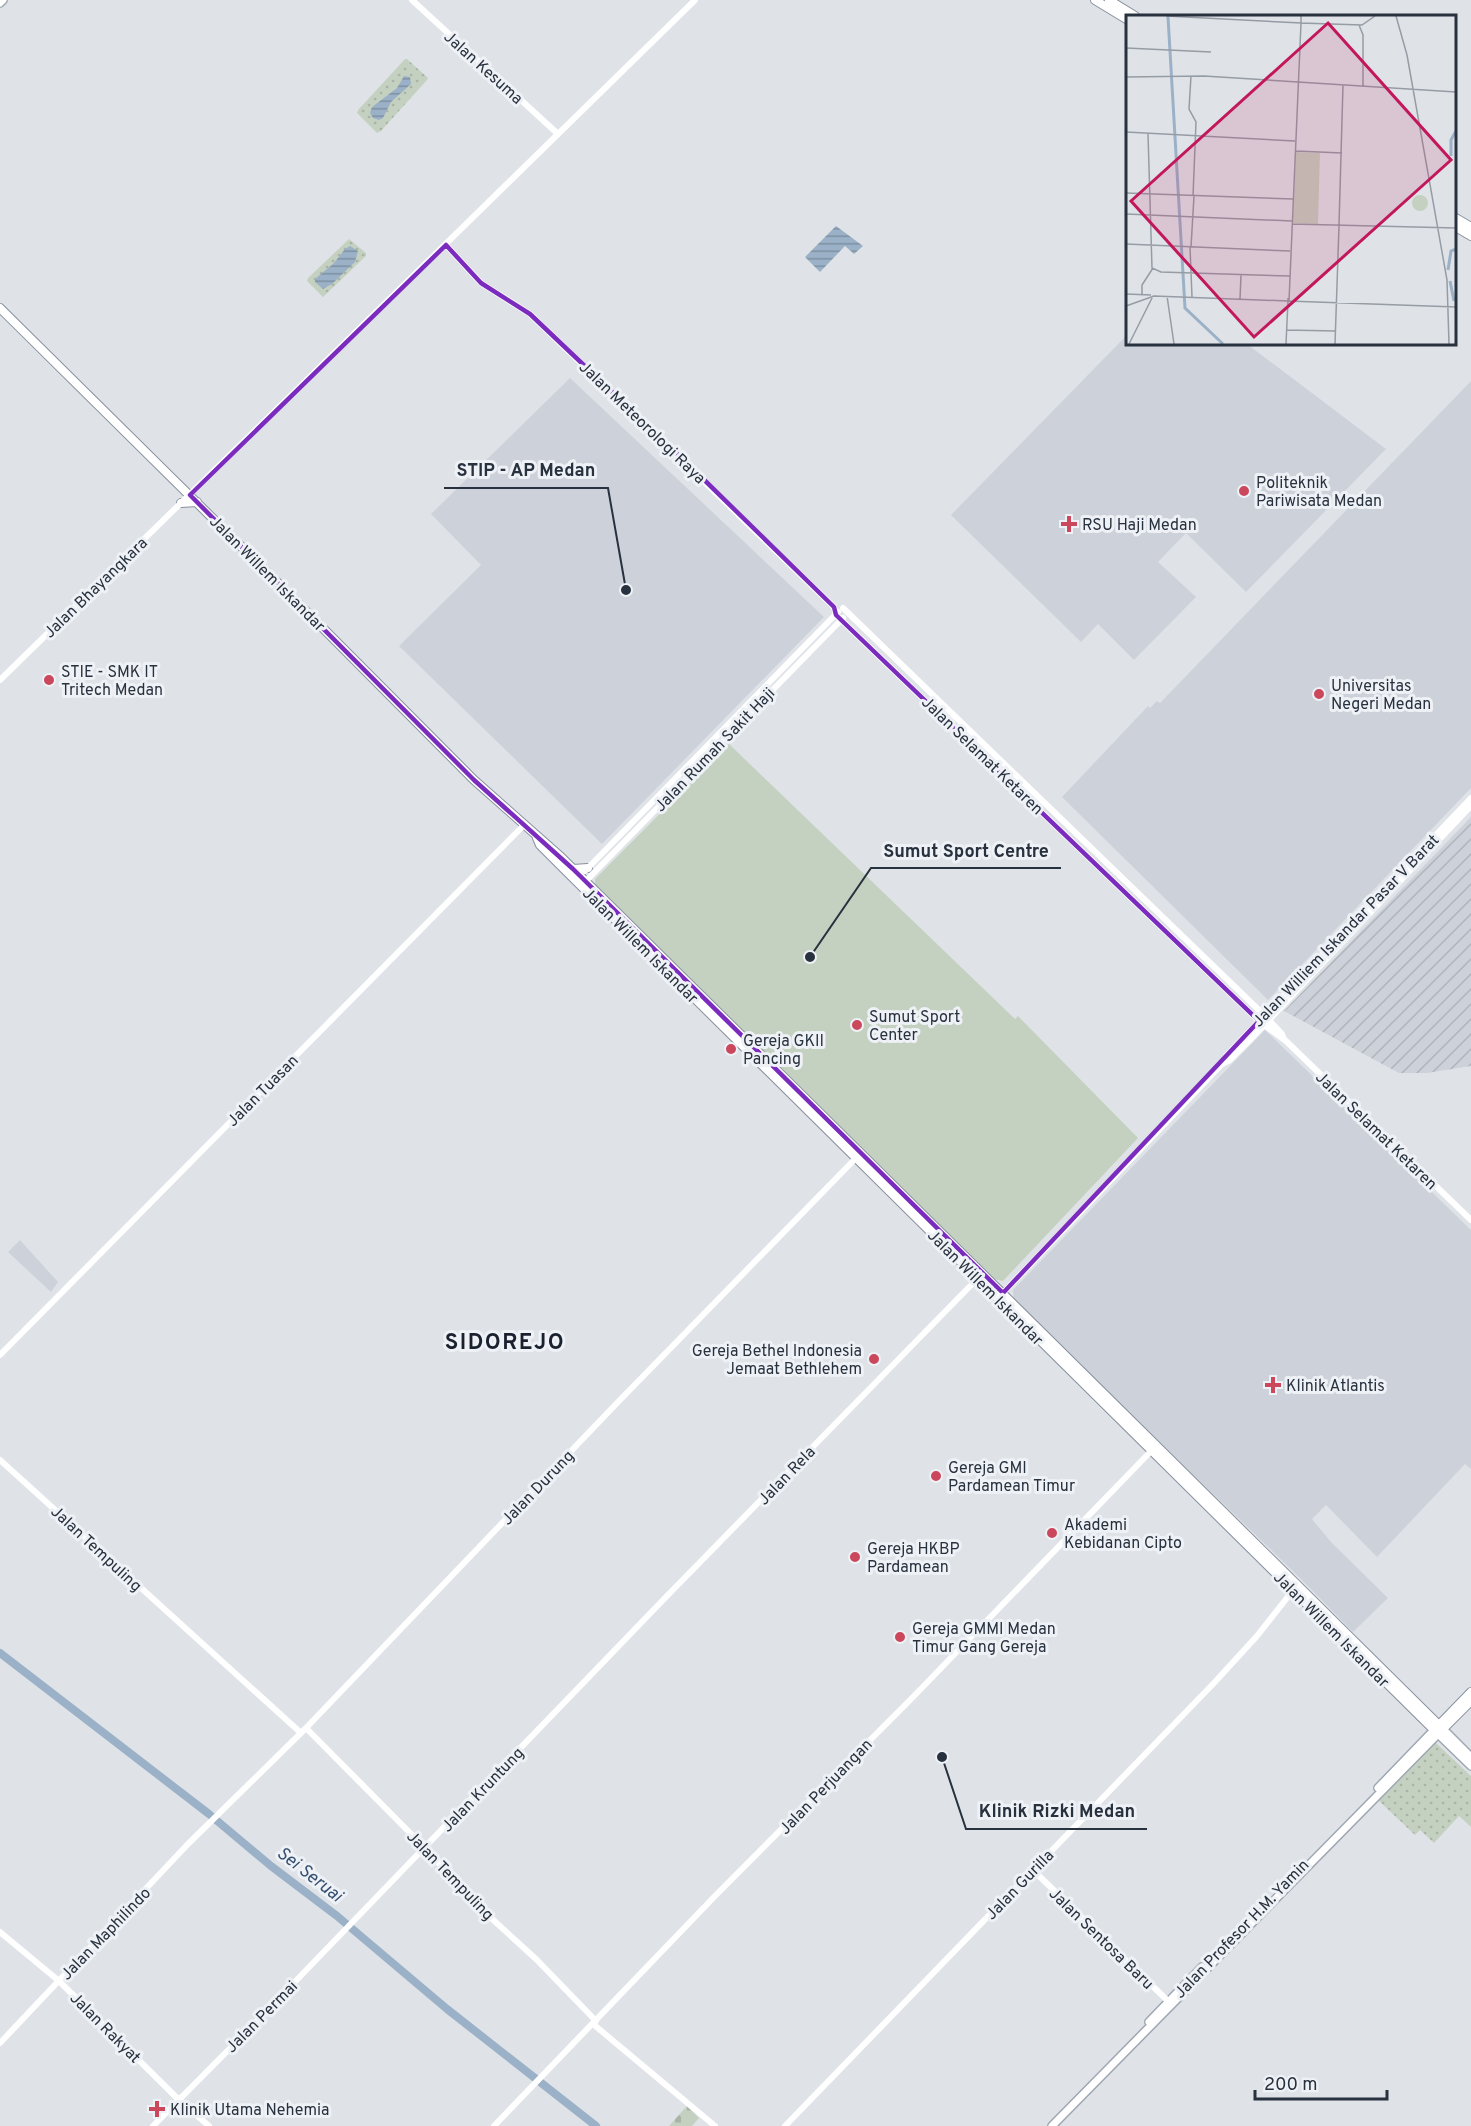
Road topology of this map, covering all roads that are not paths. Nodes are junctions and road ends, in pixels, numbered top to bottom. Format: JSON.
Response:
{"nodes":[{"id":1,"x":3,"y":0,"type":"edge"},
{"id":2,"x":412,"y":0,"type":"edge"},
{"id":3,"x":695,"y":0,"type":"edge"},
{"id":4,"x":1095,"y":0,"type":"edge"},
{"id":5,"x":1109,"y":0,"type":"edge"},
{"id":6,"x":0,"y":3,"type":"edge"},
{"id":7,"x":1133,"y":15,"type":"edge"},
{"id":8,"x":1126,"y":19,"type":"edge"},
{"id":9,"x":558,"y":134,"type":"junction"},
{"id":10,"x":1456,"y":218,"type":"edge"},
{"id":11,"x":1456,"y":227,"type":"edge"},
{"id":12,"x":1471,"y":227,"type":"edge"},
{"id":13,"x":1471,"y":236,"type":"edge"},
{"id":14,"x":446,"y":245,"type":"junction"},
{"id":15,"x":0,"y":308,"type":"edge"},
{"id":16,"x":190,"y":495,"type":"junction"},
{"id":17,"x":197,"y":502,"type":"junction"},
{"id":18,"x":182,"y":503,"type":"junction"},
{"id":19,"x":834,"y":607,"type":"junction"},
{"id":20,"x":845,"y":610,"type":"junction"},
{"id":21,"x":838,"y":617,"type":"junction"},
{"id":22,"x":0,"y":680,"type":"edge"},
{"id":23,"x":941,"y":702,"type":"junction"},
{"id":24,"x":934,"y":709,"type":"junction"},
{"id":25,"x":1471,"y":798,"type":"edge"},
{"id":26,"x":1471,"y":806,"type":"edge"},
{"id":27,"x":525,"y":825,"type":"junction"},
{"id":28,"x":1447,"y":827,"type":"junction"},
{"id":29,"x":537,"y":838,"type":"junction"},
{"id":30,"x":1109,"y":864,"type":"junction"},
{"id":31,"x":573,"y":869,"type":"junction"},
{"id":32,"x":1102,"y":870,"type":"junction"},
{"id":33,"x":590,"y":871,"type":"junction"},
{"id":34,"x":581,"y":881,"type":"junction"},
{"id":35,"x":593,"y":889,"type":"junction"},
{"id":36,"x":1345,"y":935,"type":"junction"},
{"id":37,"x":1206,"y":959,"type":"junction"},
{"id":38,"x":1201,"y":965,"type":"junction"},
{"id":39,"x":1251,"y":1002,"type":"junction"},
{"id":40,"x":1277,"y":1002,"type":"junction"},
{"id":41,"x":1264,"y":1020,"type":"junction"},
{"id":42,"x":856,"y":1158,"type":"junction"},
{"id":43,"x":870,"y":1167,"type":"junction"},
{"id":44,"x":1471,"y":1220,"type":"edge"},
{"id":45,"x":978,"y":1278,"type":"junction"},
{"id":46,"x":1000,"y":1296,"type":"junction"},
{"id":47,"x":0,"y":1355,"type":"edge"},
{"id":48,"x":1154,"y":1448,"type":"junction"},
{"id":49,"x":0,"y":1460,"type":"edge"},
{"id":50,"x":1296,"y":1588,"type":"junction"},
{"id":51,"x":594,"y":1672,"type":"joint"},
{"id":52,"x":1471,"y":1692,"type":"edge"},
{"id":53,"x":1471,"y":1701,"type":"edge"},
{"id":54,"x":1448,"y":1715,"type":"junction"},
{"id":55,"x":1427,"y":1717,"type":"junction"},
{"id":56,"x":304,"y":1730,"type":"junction"},
{"id":57,"x":1439,"y":1730,"type":"junction"},
{"id":58,"x":1424,"y":1741,"type":"junction"},
{"id":59,"x":1471,"y":1756,"type":"edge"},
{"id":60,"x":1471,"y":1766,"type":"edge"},
{"id":61,"x":217,"y":1815,"type":"joint"},
{"id":62,"x":425,"y":1848,"type":"junction"},
{"id":63,"x":1033,"y":1870,"type":"junction"},
{"id":64,"x":344,"y":1931,"type":"joint"},
{"id":65,"x":0,"y":1932,"type":"edge"},
{"id":66,"x":1211,"y":1962,"type":"junction"},
{"id":67,"x":59,"y":1981,"type":"junction"},
{"id":68,"x":1170,"y":2004,"type":"junction"},
{"id":69,"x":595,"y":2022,"type":"junction"},
{"id":70,"x":1148,"y":2027,"type":"junction"},
{"id":71,"x":0,"y":2043,"type":"edge"},
{"id":72,"x":179,"y":2100,"type":"junction"},
{"id":73,"x":153,"y":2126,"type":"edge"},
{"id":74,"x":209,"y":2126,"type":"edge"},
{"id":75,"x":494,"y":2126,"type":"edge"},
{"id":76,"x":715,"y":2126,"type":"edge"},
{"id":77,"x":785,"y":2126,"type":"edge"},
{"id":78,"x":1046,"y":2126,"type":"edge"},
{"id":79,"x":1052,"y":2126,"type":"edge"}],
"edges":[{"from":1,"to":6,"type":"main road"},
{"from":2,"to":9,"type":"street","name":"Jalan Kesuma"},
{"from":3,"to":9,"type":"street"},
{"from":4,"to":8,"type":"highway"},
{"from":5,"to":7,"type":"highway"},
{"from":9,"to":14,"type":"street"},
{"from":10,"to":12,"type":"highway"},
{"from":11,"to":13,"type":"highway"},
{"from":14,"to":16,"type":"street"},
{"from":14,"to":19,"type":"street","name":"Jalan Meteorologi Raya"},
{"from":15,"to":16,"type":"highway","name":"Jalan Willem Iskandar"},
{"from":16,"to":17,"type":"highway","name":"Jalan Willem Iskandar"},
{"from":16,"to":18,"type":"street","name":"Jalan Bhayangkara"},
{"from":17,"to":18,"type":"highway"},
{"from":17,"to":27,"type":"highway","name":"Jalan Willem Iskandar"},
{"from":18,"to":22,"type":"street","name":"Jalan Bhayangkara"},
{"from":19,"to":20,"type":"street"},
{"from":19,"to":21,"type":"street"},
{"from":20,"to":21,"type":"street","name":"Jalan Rumah Sakit Haji"},
{"from":20,"to":23,"type":"street","name":"Jalan Selamat Ketaren"},
{"from":21,"to":24,"type":"street","name":"Jalan Selamat Ketaren"},
{"from":21,"to":33,"type":"street","name":"Jalan Rumah Sakit Haji"},
{"from":23,"to":24,"type":"street"},
{"from":23,"to":30,"type":"street","name":"Jalan Selamat Ketaren"},
{"from":24,"to":32,"type":"street","name":"Jalan Selamat Ketaren"},
{"from":25,"to":28,"type":"street","name":"Jalan Williem Iskandar Pasar V Barat"},
{"from":26,"to":28,"type":"street","name":"Jalan Williem Iskandar Pasar V Barat"},
{"from":27,"to":29,"type":"highway","name":"Jalan Willem Iskandar"},
{"from":27,"to":47,"type":"street","name":"Jalan Tuasan"},
{"from":28,"to":36,"type":"street","name":"Jalan Williem Iskandar Pasar V Barat"},
{"from":29,"to":31,"type":"highway","name":"Jalan Willem Iskandar"},
{"from":29,"to":34,"type":"highway","name":"Jalan Willem Iskandar"},
{"from":30,"to":32,"type":"street"},
{"from":30,"to":37,"type":"street","name":"Jalan Selamat Ketaren"},
{"from":31,"to":33,"type":"highway"},
{"from":31,"to":34,"type":"highway","name":"Jalan Willem Iskandar"},
{"from":32,"to":38,"type":"street","name":"Jalan Selamat Ketaren"},
{"from":33,"to":34,"type":"street","name":"Jalan Rumah Sakit Haji"},
{"from":33,"to":35,"type":"highway"},
{"from":34,"to":35,"type":"highway","name":"Jalan Willem Iskandar"},
{"from":34,"to":42,"type":"highway","name":"Jalan Willem Iskandar"},
{"from":35,"to":43,"type":"highway","name":"Jalan Willem Iskandar"},
{"from":36,"to":40,"type":"street","name":"Jalan Williem Iskandar Pasar V Barat"},
{"from":36,"to":41,"type":"street","name":"Jalan Williem Iskandar Pasar V Barat"},
{"from":37,"to":38,"type":"street"},
{"from":37,"to":39,"type":"street","name":"Jalan Selamat Ketaren"},
{"from":38,"to":41,"type":"street","name":"Jalan Selamat Ketaren"},
{"from":39,"to":40,"type":"street"},
{"from":39,"to":41,"type":"street","name":"Jalan Selamat Ketaren"},
{"from":40,"to":41,"type":"street","name":"Jalan Williem Iskandar Pasar V Barat"},
{"from":41,"to":44,"type":"street","name":"Jalan Selamat Ketaren"},
{"from":41,"to":46,"type":"street","name":"Jalan Williem Iskandar Pasar V Barat"},
{"from":42,"to":43,"type":"highway","name":"Jalan Willem Iskandar"},
{"from":42,"to":56,"type":"street","name":"Jalan Durung"},
{"from":43,"to":45,"type":"highway","name":"Jalan Willem Iskandar"},
{"from":43,"to":46,"type":"highway","name":"Jalan Willem Iskandar"},
{"from":45,"to":46,"type":"highway","name":"Jalan Willem Iskandar"},
{"from":45,"to":51,"type":"street","name":"Jalan Rela"},
{"from":46,"to":48,"type":"highway","name":"Jalan Willem Iskandar"},
{"from":48,"to":50,"type":"highway","name":"Jalan Willem Iskandar"},
{"from":48,"to":69,"type":"street","name":"Jalan Perjuangan"},
{"from":49,"to":56,"type":"street","name":"Jalan Tempuling"},
{"from":50,"to":55,"type":"highway","name":"Jalan Willem Iskandar"},
{"from":50,"to":63,"type":"street","name":"Jalan Gurilla"},
{"from":51,"to":62,"type":"street","name":"Jalan Kruntung"},
{"from":52,"to":54,"type":"highway"},
{"from":53,"to":57,"type":"highway"},
{"from":54,"to":55,"type":"highway"},
{"from":54,"to":57,"type":"highway"},
{"from":55,"to":57,"type":"highway","name":"Jalan Willem Iskandar"},
{"from":55,"to":58,"type":"main road"},
{"from":56,"to":61,"type":"street","name":"Jalan Durung"},
{"from":56,"to":62,"type":"street","name":"Jalan Tempuling"},
{"from":57,"to":58,"type":"main road","name":"Jalan Profesor H.M. Yamin"},
{"from":57,"to":59,"type":"main road"},
{"from":57,"to":60,"type":"main road"},
{"from":57,"to":66,"type":"main road","name":"Jalan Profesor H.M. Yamin"},
{"from":58,"to":66,"type":"main road","name":"Jalan Profesor H.M. Yamin"},
{"from":61,"to":67,"type":"street","name":"Jalan Maphilindo"},
{"from":62,"to":64,"type":"street","name":"Jalan Kruntung"},
{"from":62,"to":69,"type":"street","name":"Jalan Tempuling"},
{"from":63,"to":68,"type":"street","name":"Jalan Sentosa Baru"},
{"from":63,"to":77,"type":"street","name":"Jalan Gurilla"},
{"from":64,"to":72,"type":"street","name":"Jalan Permai"},
{"from":65,"to":67,"type":"street","name":"Jalan Rakyat"},
{"from":66,"to":68,"type":"main road","name":"Jalan Profesor H.M. Yamin"},
{"from":67,"to":71,"type":"street","name":"Jalan Maphilindo"},
{"from":67,"to":72,"type":"street","name":"Jalan Rakyat"},
{"from":68,"to":70,"type":"main road","name":"Jalan Profesor H.M. Yamin"},
{"from":69,"to":75,"type":"street","name":"Jalan Perjuangan"},
{"from":69,"to":76,"type":"street","name":"Jalan Tempuling"},
{"from":70,"to":78,"type":"main road","name":"Jalan Profesor H.M. Yamin"},
{"from":70,"to":79,"type":"main road","name":"Jalan Profesor H.M. Yamin"},
{"from":72,"to":73,"type":"street","name":"Jalan Permai"},
{"from":72,"to":74,"type":"street","name":"Jalan Rakyat"}]}
